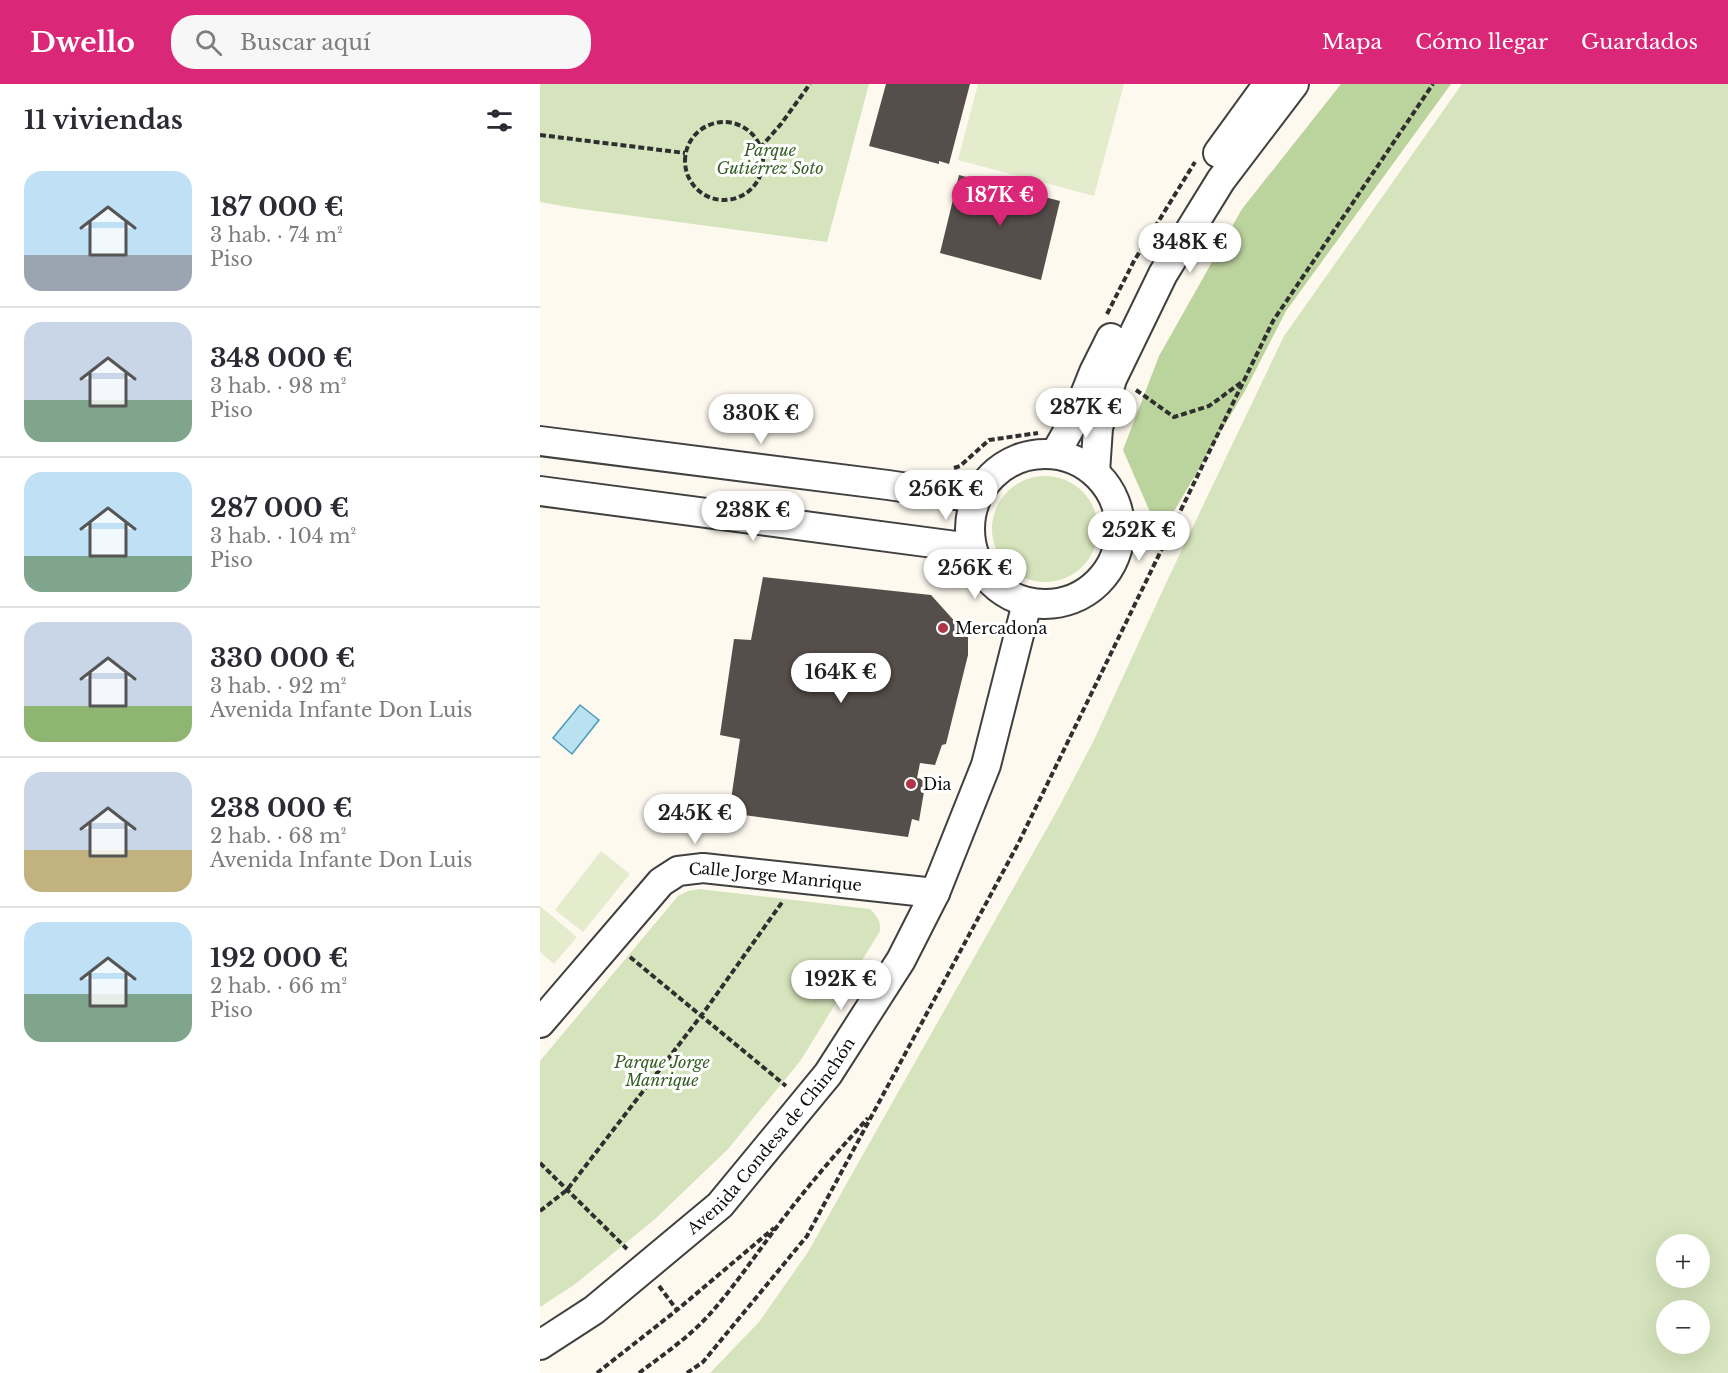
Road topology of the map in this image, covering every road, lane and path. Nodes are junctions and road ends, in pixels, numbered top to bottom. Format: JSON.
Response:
{"nodes":[{"id":1,"x":810,"y":84,"type":"edge"},
{"id":2,"x":1268,"y":84,"type":"edge"},
{"id":3,"x":1293,"y":84,"type":"edge"},
{"id":4,"x":1433,"y":84,"type":"edge"},
{"id":5,"x":540,"y":135,"type":"edge"},
{"id":6,"x":760,"y":148,"type":"junction"},
{"id":7,"x":685,"y":153,"type":"junction"},
{"id":8,"x":1200,"y":156,"type":"dead end"},
{"id":9,"x":1107,"y":314,"type":"dead end"},
{"id":10,"x":1112,"y":379,"type":"junction"},
{"id":11,"x":1244,"y":381,"type":"junction"},
{"id":12,"x":540,"y":441,"type":"edge"},
{"id":13,"x":1050,"y":443,"type":"junction"},
{"id":14,"x":951,"y":469,"type":"dead end"},
{"id":15,"x":1095,"y":472,"type":"junction"},
{"id":16,"x":540,"y":491,"type":"edge"},
{"id":17,"x":976,"y":498,"type":"junction"},
{"id":18,"x":972,"y":548,"type":"junction"},
{"id":19,"x":1028,"y":603,"type":"junction"},
{"id":20,"x":800,"y":878,"type":"junction"},
{"id":21,"x":936,"y":893,"type":"junction"},
{"id":22,"x":611,"y":941,"type":"junction"},
{"id":23,"x":701,"y":1016,"type":"junction"},
{"id":24,"x":540,"y":1023,"type":"edge"},
{"id":25,"x":805,"y":1102,"type":"junction"},
{"id":26,"x":873,"y":1113,"type":"junction"},
{"id":27,"x":540,"y":1163,"type":"edge"},
{"id":28,"x":567,"y":1190,"type":"junction"},
{"id":29,"x":540,"y":1211,"type":"edge"},
{"id":30,"x":779,"y":1224,"type":"junction"},
{"id":31,"x":646,"y":1267,"type":"junction"},
{"id":32,"x":540,"y":1345,"type":"edge"},
{"id":33,"x":597,"y":1373,"type":"edge"},
{"id":34,"x":639,"y":1373,"type":"edge"},
{"id":35,"x":687,"y":1373,"type":"edge"}],
"edges":[{"from":1,"to":6,"type":"path"},
{"from":2,"to":13,"type":"street"},
{"from":3,"to":10,"type":"street"},
{"from":4,"to":11,"type":"path"},
{"from":5,"to":7,"type":"path"},
{"from":6,"to":7,"type":"path"},
{"from":6,"to":7,"type":"path"},
{"from":8,"to":9,"type":"path"},
{"from":10,"to":11,"type":"path"},
{"from":10,"to":15,"type":"street"},
{"from":11,"to":26,"type":"path"},
{"from":12,"to":17,"type":"street"},
{"from":13,"to":14,"type":"path"},
{"from":13,"to":15,"type":"street"},
{"from":13,"to":17,"type":"street"},
{"from":15,"to":19,"type":"street"},
{"from":16,"to":18,"type":"street"},
{"from":17,"to":18,"type":"street"},
{"from":18,"to":19,"type":"street"},
{"from":19,"to":21,"type":"street","name":"Avenida Condesa de Chinchón"},
{"from":20,"to":21,"type":"street","name":"Calle Jorge Manrique"},
{"from":20,"to":22,"type":"street","name":"Calle Jorge Manrique"},
{"from":20,"to":23,"type":"path"},
{"from":21,"to":25,"type":"street","name":"Avenida Condesa de Chinchón"},
{"from":22,"to":23,"type":"path"},
{"from":22,"to":24,"type":"street","name":"Calle Jorge Manrique"},
{"from":23,"to":25,"type":"path"},
{"from":23,"to":28,"type":"path"},
{"from":25,"to":31,"type":"street","name":"Avenida Condesa de Chinchón"},
{"from":26,"to":30,"type":"path"},
{"from":26,"to":35,"type":"path"},
{"from":27,"to":28,"type":"path"},
{"from":28,"to":29,"type":"path"},
{"from":28,"to":31,"type":"path"},
{"from":30,"to":33,"type":"path"},
{"from":30,"to":34,"type":"path"},
{"from":31,"to":32,"type":"street","name":"Avenida Condesa de Chinchón"}]}
